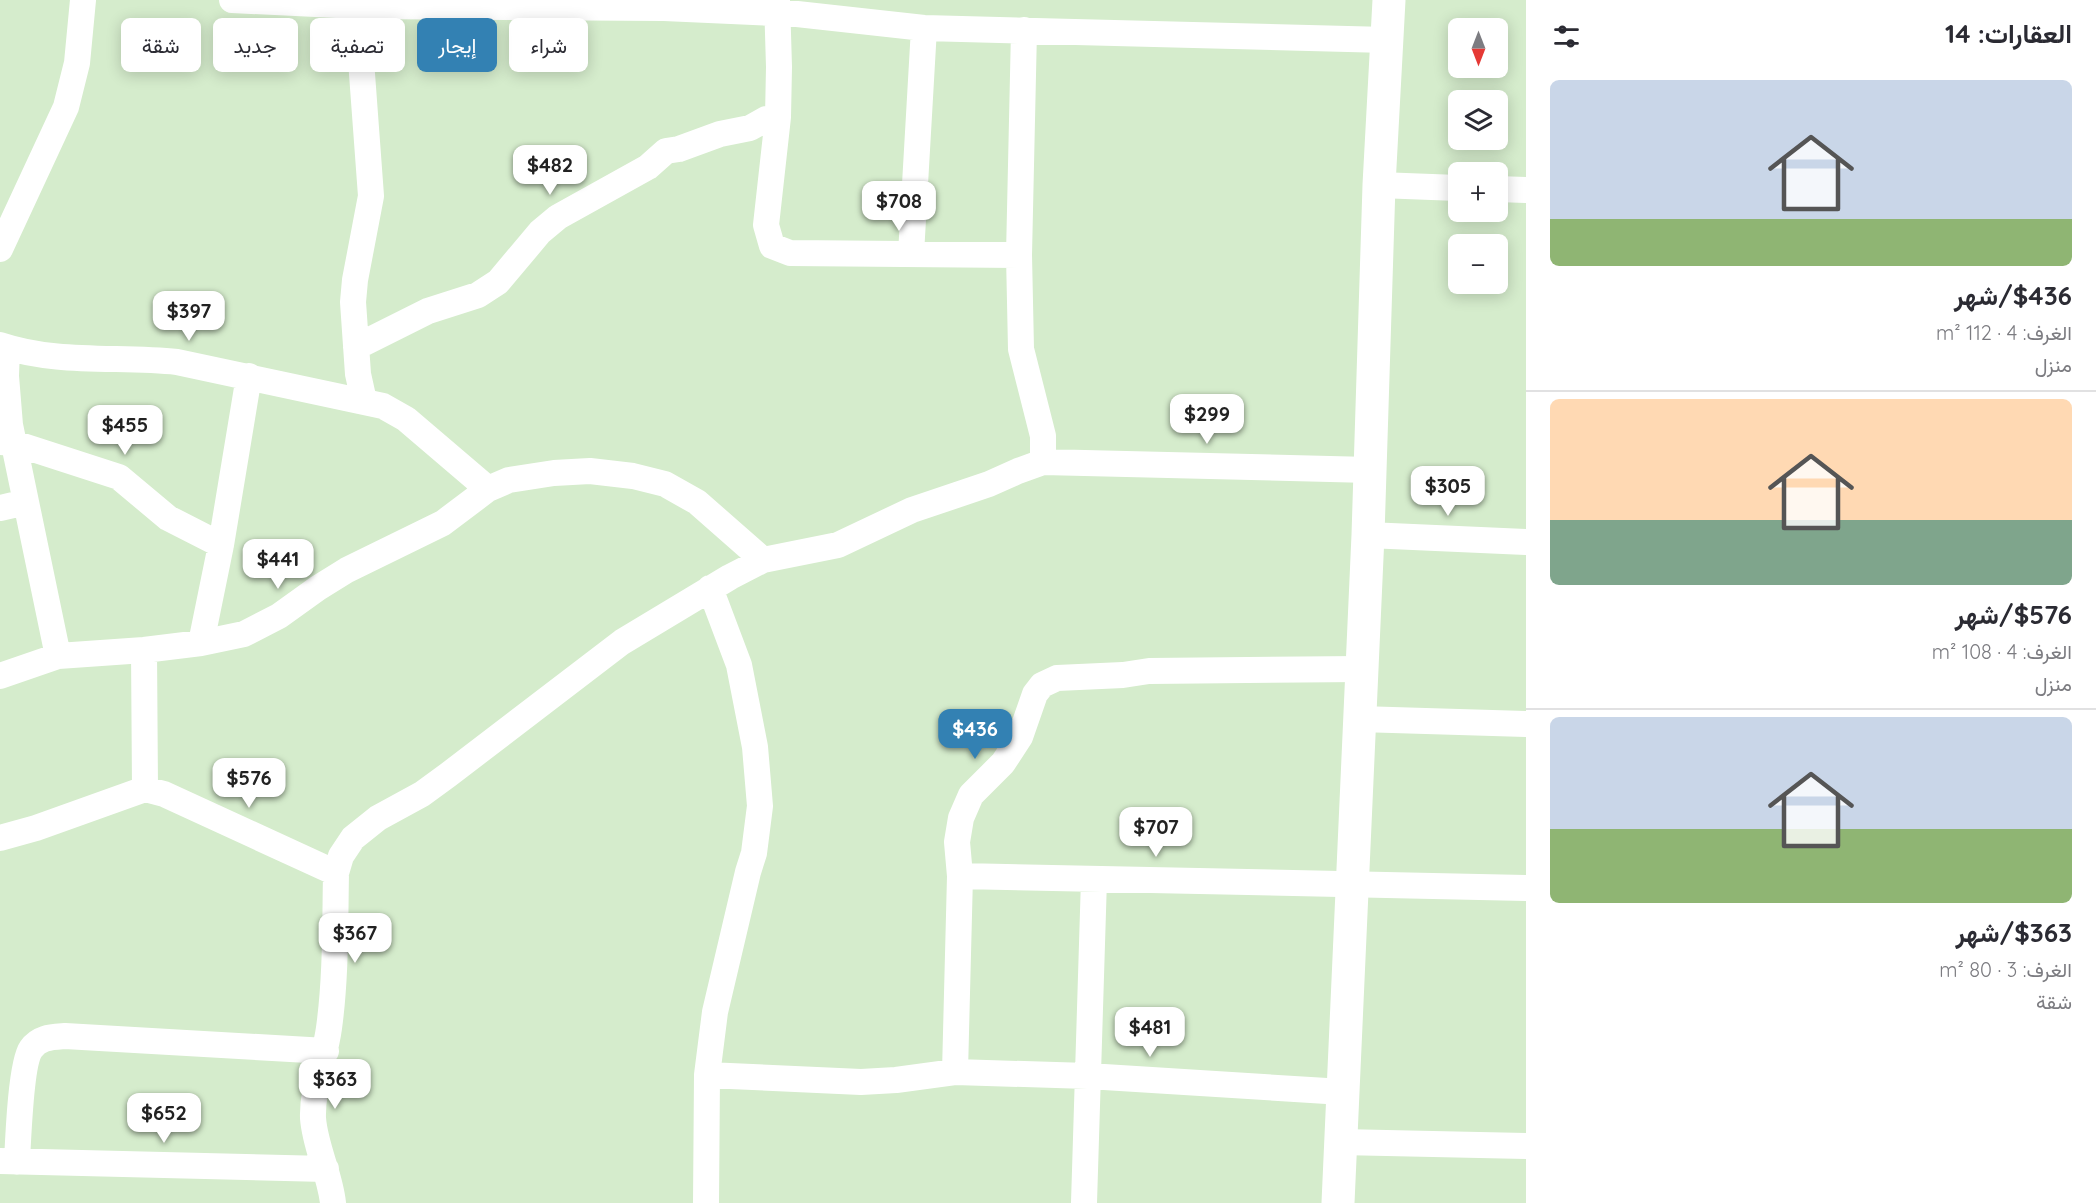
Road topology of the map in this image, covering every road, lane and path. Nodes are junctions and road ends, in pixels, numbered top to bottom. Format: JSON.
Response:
{"nodes":[{"id":1,"x":82,"y":0,"type":"edge"},
{"id":2,"x":232,"y":0,"type":"edge"},
{"id":3,"x":244,"y":0,"type":"edge"},
{"id":4,"x":1389,"y":0,"type":"edge"},
{"id":5,"x":357,"y":6,"type":"junction"},
{"id":6,"x":777,"y":6,"type":"edge"},
{"id":7,"x":924,"y":28,"type":"junction"},
{"id":8,"x":1024,"y":30,"type":"junction"},
{"id":9,"x":1387,"y":39,"type":"junction"},
{"id":10,"x":778,"y":117,"type":"junction"},
{"id":11,"x":1379,"y":185,"type":"junction"},
{"id":12,"x":1448,"y":188,"type":"edge"},
{"id":13,"x":1508,"y":189,"type":"edge"},
{"id":14,"x":1526,"y":190,"type":"edge"},
{"id":15,"x":0,"y":249,"type":"edge"},
{"id":16,"x":911,"y":254,"type":"junction"},
{"id":17,"x":1019,"y":255,"type":"junction"},
{"id":18,"x":356,"y":346,"type":"junction"},
{"id":19,"x":4,"y":347,"type":"edge"},
{"id":20,"x":249,"y":376,"type":"junction"},
{"id":21,"x":364,"y":401,"type":"junction"},
{"id":22,"x":7,"y":442,"type":"edge"},
{"id":23,"x":1043,"y":462,"type":"junction"},
{"id":24,"x":1370,"y":470,"type":"junction"},
{"id":25,"x":488,"y":489,"type":"junction"},
{"id":26,"x":26,"y":502,"type":"junction"},
{"id":27,"x":0,"y":508,"type":"edge"},
{"id":28,"x":1368,"y":535,"type":"junction"},
{"id":29,"x":1526,"y":542,"type":"edge"},
{"id":30,"x":221,"y":545,"type":"junction"},
{"id":31,"x":764,"y":560,"type":"junction"},
{"id":32,"x":710,"y":588,"type":"junction"},
{"id":33,"x":201,"y":643,"type":"junction"},
{"id":34,"x":144,"y":650,"type":"junction"},
{"id":35,"x":58,"y":656,"type":"junction"},
{"id":36,"x":1361,"y":669,"type":"junction"},
{"id":37,"x":0,"y":676,"type":"edge"},
{"id":38,"x":1359,"y":719,"type":"junction"},
{"id":39,"x":1526,"y":724,"type":"edge"},
{"id":40,"x":145,"y":789,"type":"junction"},
{"id":41,"x":0,"y":838,"type":"edge"},
{"id":42,"x":336,"y":873,"type":"junction"},
{"id":43,"x":960,"y":876,"type":"junction"},
{"id":44,"x":1094,"y":879,"type":"junction"},
{"id":45,"x":1351,"y":884,"type":"junction"},
{"id":46,"x":1526,"y":888,"type":"edge"},
{"id":47,"x":326,"y":1051,"type":"junction"},
{"id":48,"x":955,"y":1072,"type":"junction"},
{"id":49,"x":707,"y":1075,"type":"junction"},
{"id":50,"x":1088,"y":1076,"type":"junction"},
{"id":51,"x":1342,"y":1092,"type":"junction"},
{"id":52,"x":1340,"y":1142,"type":"junction"},
{"id":53,"x":1526,"y":1146,"type":"edge"},
{"id":54,"x":8,"y":1162,"type":"edge"},
{"id":55,"x":326,"y":1169,"type":"junction"},
{"id":56,"x":333,"y":1203,"type":"edge"},
{"id":57,"x":706,"y":1203,"type":"edge"},
{"id":58,"x":1084,"y":1203,"type":"edge"},
{"id":59,"x":1338,"y":1203,"type":"edge"}],
"edges":[{"from":1,"to":15,"type":"street"},
{"from":2,"to":3,"type":"street"},
{"from":3,"to":5,"type":"street"},
{"from":4,"to":9,"type":"main road"},
{"from":5,"to":6,"type":"street"},
{"from":5,"to":18,"type":"street"},
{"from":6,"to":7,"type":"street"},
{"from":6,"to":10,"type":"street"},
{"from":7,"to":8,"type":"street"},
{"from":7,"to":16,"type":"street"},
{"from":8,"to":9,"type":"street"},
{"from":8,"to":17,"type":"street"},
{"from":9,"to":11,"type":"main road"},
{"from":10,"to":16,"type":"street"},
{"from":10,"to":18,"type":"street"},
{"from":11,"to":12,"type":"street"},
{"from":11,"to":24,"type":"main road"},
{"from":13,"to":14,"type":"street"},
{"from":16,"to":17,"type":"street"},
{"from":17,"to":23,"type":"street"},
{"from":18,"to":21,"type":"street"},
{"from":19,"to":20,"type":"street"},
{"from":19,"to":22,"type":"street"},
{"from":20,"to":21,"type":"street"},
{"from":20,"to":30,"type":"street"},
{"from":21,"to":25,"type":"street"},
{"from":22,"to":26,"type":"street"},
{"from":22,"to":30,"type":"street"},
{"from":23,"to":24,"type":"street"},
{"from":23,"to":31,"type":"street"},
{"from":24,"to":28,"type":"main road"},
{"from":25,"to":31,"type":"street"},
{"from":25,"to":33,"type":"street"},
{"from":26,"to":27,"type":"street"},
{"from":26,"to":35,"type":"street"},
{"from":28,"to":29,"type":"street"},
{"from":28,"to":36,"type":"main road"},
{"from":30,"to":33,"type":"street"},
{"from":31,"to":32,"type":"street"},
{"from":32,"to":42,"type":"street"},
{"from":32,"to":49,"type":"street"},
{"from":33,"to":34,"type":"street"},
{"from":34,"to":35,"type":"street"},
{"from":34,"to":40,"type":"street"},
{"from":35,"to":37,"type":"street"},
{"from":36,"to":38,"type":"main road"},
{"from":36,"to":43,"type":"street"},
{"from":38,"to":39,"type":"street"},
{"from":38,"to":45,"type":"main road"},
{"from":40,"to":41,"type":"street"},
{"from":40,"to":42,"type":"street"},
{"from":42,"to":47,"type":"street"},
{"from":43,"to":44,"type":"street"},
{"from":43,"to":48,"type":"street"},
{"from":44,"to":45,"type":"street"},
{"from":44,"to":50,"type":"street"},
{"from":45,"to":46,"type":"street"},
{"from":45,"to":51,"type":"main road"},
{"from":47,"to":54,"type":"street"},
{"from":47,"to":55,"type":"street"},
{"from":48,"to":49,"type":"street"},
{"from":48,"to":50,"type":"street"},
{"from":49,"to":57,"type":"street"},
{"from":50,"to":51,"type":"street"},
{"from":50,"to":58,"type":"street"},
{"from":51,"to":52,"type":"main road"},
{"from":52,"to":53,"type":"street"},
{"from":52,"to":59,"type":"main road"},
{"from":54,"to":55,"type":"street"},
{"from":55,"to":56,"type":"street"}]}
